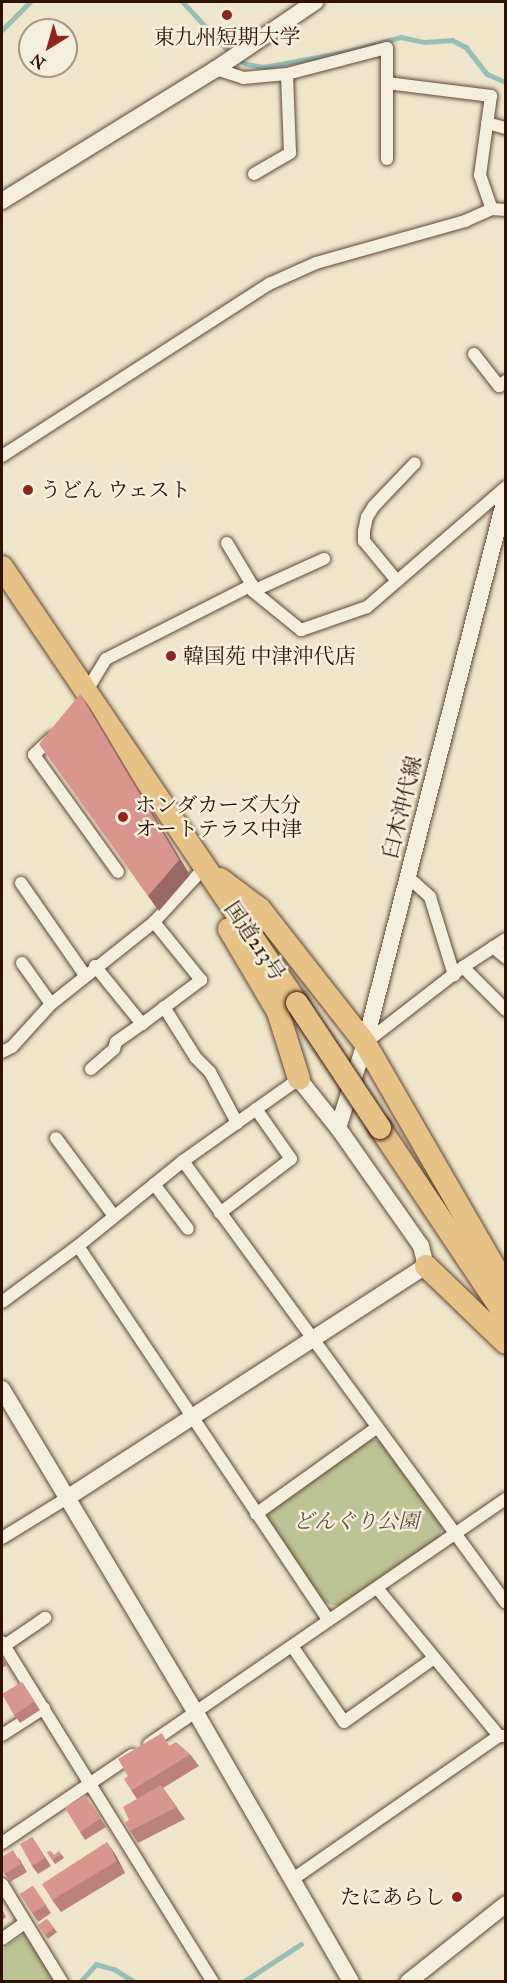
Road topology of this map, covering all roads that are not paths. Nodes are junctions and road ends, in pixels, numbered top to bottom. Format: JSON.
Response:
{"nodes":[{"id":1,"x":315,"y":2,"type":"edge"},
{"id":2,"x":216,"y":69,"type":"junction"},
{"id":3,"x":286,"y":74,"type":"junction"},
{"id":4,"x":387,"y":83,"type":"junction"},
{"id":5,"x":487,"y":123,"type":"junction"},
{"id":6,"x":506,"y":128,"type":"edge"},
{"id":7,"x":387,"y":159,"type":"dead end"},
{"id":8,"x":254,"y":174,"type":"dead end"},
{"id":9,"x":2,"y":201,"type":"edge"},
{"id":10,"x":492,"y":209,"type":"junction"},
{"id":11,"x":506,"y":210,"type":"edge"},
{"id":12,"x":474,"y":354,"type":"dead end"},
{"id":13,"x":506,"y":381,"type":"edge"},
{"id":14,"x":2,"y":456,"type":"edge"},
{"id":15,"x":415,"y":463,"type":"dead end"},
{"id":16,"x":506,"y":487,"type":"edge"},
{"id":17,"x":506,"y":495,"type":"edge"},
{"id":18,"x":502,"y":522,"type":"edge"},
{"id":19,"x":227,"y":543,"type":"dead end"},
{"id":20,"x":324,"y":559,"type":"dead end"},
{"id":21,"x":2,"y":567,"type":"edge"},
{"id":22,"x":397,"y":581,"type":"junction"},
{"id":23,"x":253,"y":588,"type":"junction"},
{"id":24,"x":81,"y":700,"type":"junction"},
{"id":25,"x":60,"y":731,"type":"edge"},
{"id":26,"x":205,"y":867,"type":"junction"},
{"id":27,"x":118,"y":872,"type":"dead end"},
{"id":28,"x":408,"y":877,"type":"junction"},
{"id":29,"x":21,"y":883,"type":"dead end"},
{"id":30,"x":154,"y":922,"type":"junction"},
{"id":31,"x":506,"y":939,"type":"edge"},
{"id":32,"x":493,"y":947,"type":"junction"},
{"id":33,"x":506,"y":958,"type":"edge"},
{"id":34,"x":22,"y":963,"type":"dead end"},
{"id":35,"x":95,"y":966,"type":"junction"},
{"id":36,"x":458,"y":971,"type":"junction"},
{"id":37,"x":85,"y":975,"type":"junction"},
{"id":38,"x":51,"y":1004,"type":"junction"},
{"id":39,"x":164,"y":1007,"type":"junction"},
{"id":40,"x":506,"y":1010,"type":"edge"},
{"id":41,"x":142,"y":1024,"type":"junction"},
{"id":42,"x":365,"y":1043,"type":"junction"},
{"id":43,"x":2,"y":1052,"type":"edge"},
{"id":44,"x":91,"y":1069,"type":"dead end"},
{"id":45,"x":299,"y":1079,"type":"junction"},
{"id":46,"x":256,"y":1109,"type":"junction"},
{"id":47,"x":237,"y":1123,"type":"junction"},
{"id":48,"x":338,"y":1128,"type":"junction"},
{"id":49,"x":56,"y":1138,"type":"dead end"},
{"id":50,"x":183,"y":1161,"type":"junction"},
{"id":51,"x":154,"y":1184,"type":"junction"},
{"id":52,"x":220,"y":1213,"type":"junction"},
{"id":53,"x":114,"y":1216,"type":"junction"},
{"id":54,"x":188,"y":1228,"type":"dead end"},
{"id":55,"x":78,"y":1246,"type":"junction"},
{"id":56,"x":426,"y":1266,"type":"junction"},
{"id":57,"x":506,"y":1287,"type":"edge"},
{"id":58,"x":2,"y":1302,"type":"edge"},
{"id":59,"x":506,"y":1316,"type":"edge"},
{"id":60,"x":311,"y":1339,"type":"junction"},
{"id":61,"x":506,"y":1343,"type":"edge"},
{"id":62,"x":2,"y":1389,"type":"edge"},
{"id":63,"x":7,"y":1408,"type":"edge"},
{"id":64,"x":191,"y":1415,"type":"junction"},
{"id":65,"x":376,"y":1428,"type":"junction"},
{"id":66,"x":67,"y":1498,"type":"junction"},
{"id":67,"x":506,"y":1499,"type":"edge"},
{"id":68,"x":256,"y":1514,"type":"junction"},
{"id":69,"x":454,"y":1534,"type":"junction"},
{"id":70,"x":2,"y":1538,"type":"edge"},
{"id":71,"x":377,"y":1588,"type":"junction"},
{"id":72,"x":506,"y":1603,"type":"edge"},
{"id":73,"x":45,"y":1618,"type":"dead end"},
{"id":74,"x":328,"y":1619,"type":"junction"},
{"id":75,"x":3,"y":1644,"type":"edge"},
{"id":76,"x":292,"y":1646,"type":"junction"},
{"id":77,"x":434,"y":1658,"type":"junction"},
{"id":78,"x":44,"y":1708,"type":"junction"},
{"id":79,"x":196,"y":1713,"type":"junction"},
{"id":80,"x":2,"y":1735,"type":"edge"},
{"id":81,"x":502,"y":1736,"type":"edge"},
{"id":82,"x":91,"y":1782,"type":"junction"},
{"id":83,"x":2,"y":1844,"type":"edge"},
{"id":84,"x":293,"y":1879,"type":"junction"},
{"id":85,"x":2,"y":1884,"type":"edge"},
{"id":86,"x":506,"y":1904,"type":"edge"},
{"id":87,"x":25,"y":1923,"type":"junction"},
{"id":88,"x":2,"y":1939,"type":"edge"},
{"id":89,"x":210,"y":1980,"type":"edge"},
{"id":90,"x":62,"y":1982,"type":"edge"},
{"id":91,"x":351,"y":1982,"type":"edge"},
{"id":92,"x":408,"y":1982,"type":"edge"}],
"edges":[{"from":1,"to":2,"type":"street"},
{"from":2,"to":3,"type":"street"},
{"from":2,"to":9,"type":"street"},
{"from":3,"to":4,"type":"street"},
{"from":3,"to":8,"type":"street"},
{"from":4,"to":5,"type":"street"},
{"from":4,"to":7,"type":"street"},
{"from":5,"to":6,"type":"street"},
{"from":5,"to":10,"type":"street"},
{"from":10,"to":11,"type":"street"},
{"from":10,"to":14,"type":"street"},
{"from":12,"to":13,"type":"street"},
{"from":15,"to":22,"type":"street"},
{"from":16,"to":22,"type":"street"},
{"from":17,"to":18,"type":"street","name":"臼木沖代線"},
{"from":18,"to":28,"type":"street","name":"臼木沖代線"},
{"from":19,"to":23,"type":"street"},
{"from":20,"to":23,"type":"street"},
{"from":21,"to":24,"type":"highway","name":"国道213号"},
{"from":22,"to":23,"type":"street"},
{"from":23,"to":24,"type":"street"},
{"from":24,"to":26,"type":"highway","name":"国道213号"},
{"from":25,"to":27,"type":"street"},
{"from":26,"to":30,"type":"street"},
{"from":26,"to":42,"type":"highway"},
{"from":26,"to":45,"type":"highway"},
{"from":26,"to":59,"type":"highway","name":"国道213号","bridge":true},
{"from":28,"to":36,"type":"street"},
{"from":28,"to":42,"type":"street","name":"臼木沖代線"},
{"from":29,"to":37,"type":"street"},
{"from":30,"to":35,"type":"street"},
{"from":30,"to":39,"type":"street"},
{"from":31,"to":32,"type":"street"},
{"from":32,"to":33,"type":"street"},
{"from":32,"to":36,"type":"street"},
{"from":34,"to":38,"type":"street"},
{"from":35,"to":37,"type":"street"},
{"from":35,"to":41,"type":"street"},
{"from":36,"to":40,"type":"street"},
{"from":36,"to":42,"type":"street"},
{"from":37,"to":38,"type":"street"},
{"from":38,"to":43,"type":"street"},
{"from":39,"to":41,"type":"street"},
{"from":39,"to":47,"type":"street"},
{"from":41,"to":44,"type":"street"},
{"from":42,"to":48,"type":"street","name":"臼木沖代線"},
{"from":42,"to":57,"type":"highway"},
{"from":45,"to":46,"type":"street"},
{"from":45,"to":48,"type":"street"},
{"from":46,"to":47,"type":"street"},
{"from":46,"to":52,"type":"street"},
{"from":47,"to":50,"type":"street"},
{"from":48,"to":56,"type":"street"},
{"from":49,"to":53,"type":"street"},
{"from":50,"to":51,"type":"street"},
{"from":50,"to":52,"type":"street"},
{"from":51,"to":53,"type":"street"},
{"from":51,"to":54,"type":"street"},
{"from":52,"to":60,"type":"street"},
{"from":53,"to":55,"type":"street"},
{"from":55,"to":58,"type":"street"},
{"from":55,"to":64,"type":"street"},
{"from":56,"to":60,"type":"street"},
{"from":56,"to":61,"type":"highway"},
{"from":60,"to":64,"type":"street"},
{"from":60,"to":65,"type":"street"},
{"from":62,"to":63,"type":"street"},
{"from":63,"to":66,"type":"street"},
{"from":64,"to":66,"type":"street"},
{"from":64,"to":68,"type":"street"},
{"from":65,"to":68,"type":"street"},
{"from":65,"to":69,"type":"street"},
{"from":66,"to":70,"type":"street"},
{"from":66,"to":79,"type":"street"},
{"from":67,"to":69,"type":"street"},
{"from":68,"to":74,"type":"street"},
{"from":69,"to":71,"type":"street"},
{"from":69,"to":72,"type":"street"},
{"from":71,"to":74,"type":"street"},
{"from":71,"to":77,"type":"street"},
{"from":73,"to":75,"type":"street"},
{"from":74,"to":76,"type":"street"},
{"from":75,"to":78,"type":"street"},
{"from":76,"to":77,"type":"street"},
{"from":76,"to":79,"type":"street"},
{"from":77,"to":81,"type":"street"},
{"from":78,"to":80,"type":"street"},
{"from":78,"to":82,"type":"street"},
{"from":79,"to":82,"type":"street"},
{"from":79,"to":84,"type":"street"},
{"from":81,"to":84,"type":"street"},
{"from":82,"to":83,"type":"street"},
{"from":82,"to":89,"type":"street"},
{"from":84,"to":91,"type":"street"},
{"from":85,"to":87,"type":"street"},
{"from":86,"to":92,"type":"street"},
{"from":87,"to":88,"type":"street"},
{"from":87,"to":90,"type":"street"}]}
